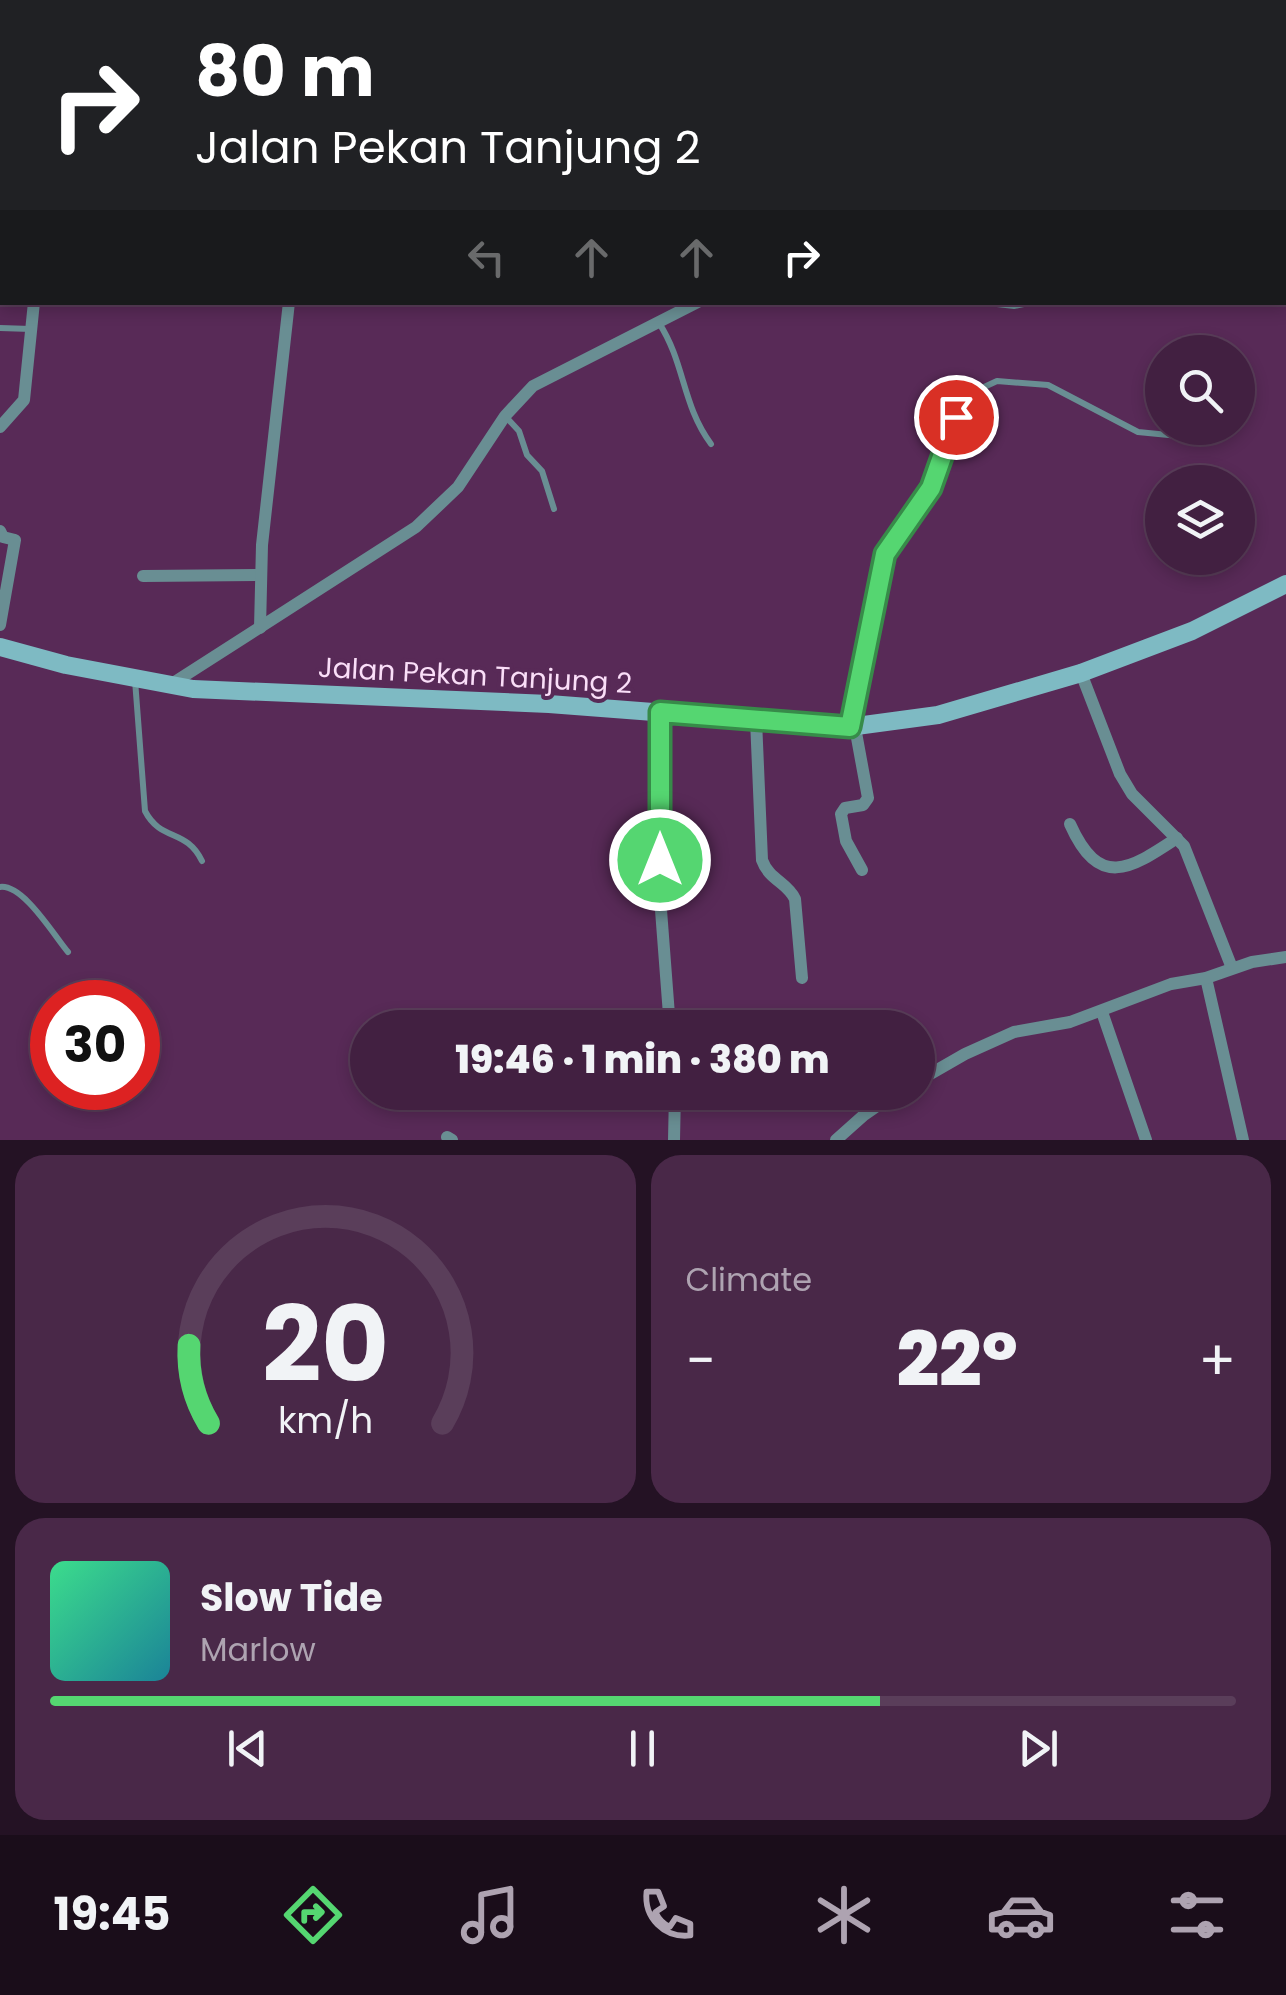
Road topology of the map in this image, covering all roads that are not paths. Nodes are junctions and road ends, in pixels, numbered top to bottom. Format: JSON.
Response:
{"nodes":[{"id":1,"x":34,"y":305,"type":"edge"},
{"id":2,"x":289,"y":305,"type":"edge"},
{"id":3,"x":692,"y":305,"type":"edge"},
{"id":4,"x":659,"y":322,"type":"junction"},
{"id":5,"x":0,"y":328,"type":"edge"},
{"id":6,"x":32,"y":329,"type":"junction"},
{"id":7,"x":505,"y":416,"type":"junction"},
{"id":8,"x":0,"y":427,"type":"edge"},
{"id":9,"x":1145,"y":433,"type":"edge"},
{"id":10,"x":712,"y":444,"type":"dead end"},
{"id":11,"x":554,"y":509,"type":"dead end"},
{"id":12,"x":2,"y":534,"type":"edge"},
{"id":13,"x":0,"y":552,"type":"edge"},
{"id":14,"x":260,"y":574,"type":"junction"},
{"id":15,"x":143,"y":576,"type":"dead end"},
{"id":16,"x":1286,"y":584,"type":"edge"},
{"id":17,"x":0,"y":625,"type":"edge"},
{"id":18,"x":260,"y":628,"type":"junction"},
{"id":19,"x":0,"y":647,"type":"edge"},
{"id":20,"x":1081,"y":672,"type":"junction"},
{"id":21,"x":135,"y":679,"type":"junction"},
{"id":22,"x":168,"y":686,"type":"junction"},
{"id":23,"x":660,"y":712,"type":"junction"},
{"id":24,"x":756,"y":720,"type":"junction"},
{"id":25,"x":852,"y":727,"type":"junction"},
{"id":26,"x":1070,"y":824,"type":"dead end"},
{"id":27,"x":1177,"y":838,"type":"junction"},
{"id":28,"x":202,"y":861,"type":"dead end"},
{"id":29,"x":862,"y":870,"type":"dead end"},
{"id":30,"x":0,"y":887,"type":"edge"},
{"id":31,"x":68,"y":952,"type":"dead end"},
{"id":32,"x":1286,"y":957,"type":"edge"},
{"id":33,"x":1232,"y":968,"type":"junction"},
{"id":34,"x":802,"y":978,"type":"dead end"},
{"id":35,"x":1206,"y":978,"type":"junction"},
{"id":36,"x":669,"y":1010,"type":"edge"},
{"id":37,"x":1102,"y":1012,"type":"junction"},
{"id":38,"x":935,"y":1072,"type":"edge"},
{"id":39,"x":674,"y":1110,"type":"edge"},
{"id":40,"x":872,"y":1110,"type":"edge"},
{"id":41,"x":674,"y":1140,"type":"edge"},
{"id":42,"x":836,"y":1140,"type":"edge"},
{"id":43,"x":1146,"y":1140,"type":"edge"},
{"id":44,"x":1243,"y":1140,"type":"edge"}],
"edges":[{"from":1,"to":6,"type":"street"},
{"from":2,"to":14,"type":"street"},
{"from":3,"to":4,"type":"street"},
{"from":4,"to":7,"type":"street"},
{"from":4,"to":10,"type":"lane"},
{"from":5,"to":6,"type":"lane"},
{"from":6,"to":8,"type":"street"},
{"from":7,"to":11,"type":"lane"},
{"from":7,"to":18,"type":"street"},
{"from":9,"to":25,"type":"lane"},
{"from":12,"to":13,"type":"street"},
{"from":12,"to":17,"type":"street"},
{"from":14,"to":15,"type":"street"},
{"from":14,"to":18,"type":"street"},
{"from":16,"to":20,"type":"street","name":"Jalan Pekan Tanjung 2"},
{"from":18,"to":22,"type":"street"},
{"from":19,"to":21,"type":"street","name":"Jalan Pekan Tanjung 2"},
{"from":20,"to":25,"type":"street","name":"Jalan Pekan Tanjung 2"},
{"from":20,"to":27,"type":"street"},
{"from":21,"to":22,"type":"street","name":"Jalan Pekan Tanjung 2"},
{"from":21,"to":28,"type":"lane"},
{"from":22,"to":23,"type":"street","name":"Jalan Pekan Tanjung 2"},
{"from":23,"to":24,"type":"street","name":"Jalan Pekan Tanjung 2"},
{"from":23,"to":36,"type":"street"},
{"from":24,"to":25,"type":"street","name":"Jalan Pekan Tanjung 2"},
{"from":24,"to":34,"type":"street"},
{"from":25,"to":29,"type":"street"},
{"from":26,"to":27,"type":"street"},
{"from":27,"to":33,"type":"street"},
{"from":30,"to":31,"type":"lane"},
{"from":32,"to":33,"type":"street"},
{"from":33,"to":35,"type":"street"},
{"from":35,"to":37,"type":"street"},
{"from":35,"to":44,"type":"street"},
{"from":37,"to":38,"type":"street"},
{"from":37,"to":43,"type":"street"},
{"from":39,"to":41,"type":"street"},
{"from":40,"to":42,"type":"street"}]}
